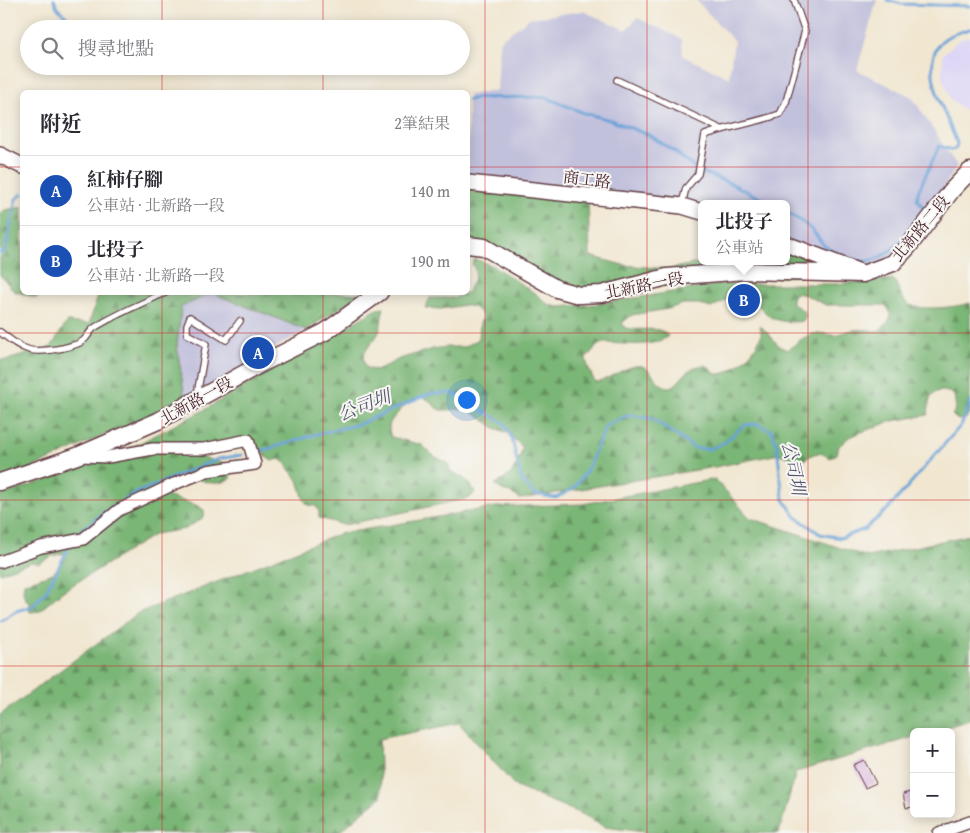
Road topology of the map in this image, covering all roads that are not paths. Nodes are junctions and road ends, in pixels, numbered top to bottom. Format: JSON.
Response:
{"nodes":[{"id":1,"x":794,"y":0,"type":"edge"},
{"id":2,"x":617,"y":80,"type":"dead end"},
{"id":3,"x":721,"y":130,"type":"junction"},
{"id":4,"x":0,"y":155,"type":"edge"},
{"id":5,"x":20,"y":165,"type":"edge"},
{"id":6,"x":970,"y":171,"type":"edge"},
{"id":7,"x":470,"y":183,"type":"edge"},
{"id":8,"x":682,"y":206,"type":"junction"},
{"id":9,"x":698,"y":211,"type":"edge"},
{"id":10,"x":470,"y":245,"type":"edge"},
{"id":11,"x":790,"y":246,"type":"edge"},
{"id":12,"x":863,"y":274,"type":"junction"},
{"id":13,"x":160,"y":295,"type":"edge"},
{"id":14,"x":376,"y":295,"type":"edge"},
{"id":15,"x":240,"y":320,"type":"dead end"},
{"id":16,"x":0,"y":332,"type":"edge"},
{"id":17,"x":196,"y":400,"type":"junction"},
{"id":18,"x":76,"y":456,"type":"junction"},
{"id":19,"x":0,"y":482,"type":"edge"},
{"id":20,"x":0,"y":562,"type":"edge"},
{"id":21,"x":970,"y":822,"type":"edge"},
{"id":22,"x":939,"y":833,"type":"edge"}],
"edges":[{"from":1,"to":3,"type":"lane"},
{"from":2,"to":3,"type":"lane"},
{"from":3,"to":8,"type":"lane"},
{"from":4,"to":5,"type":"street"},
{"from":6,"to":12,"type":"main road","name":"北新路二段"},
{"from":7,"to":8,"type":"street","name":"商工路"},
{"from":8,"to":9,"type":"street","name":"商工路"},
{"from":10,"to":12,"type":"main road","name":"北新路一段"},
{"from":11,"to":12,"type":"street"},
{"from":13,"to":16,"type":"lane"},
{"from":14,"to":17,"type":"main road","name":"北新路一段"},
{"from":15,"to":17,"type":"lane"},
{"from":17,"to":18,"type":"main road","name":"北新路一段"},
{"from":18,"to":19,"type":"main road","name":"北新路一段"},
{"from":18,"to":20,"type":"street"},
{"from":21,"to":22,"type":"street"}]}
